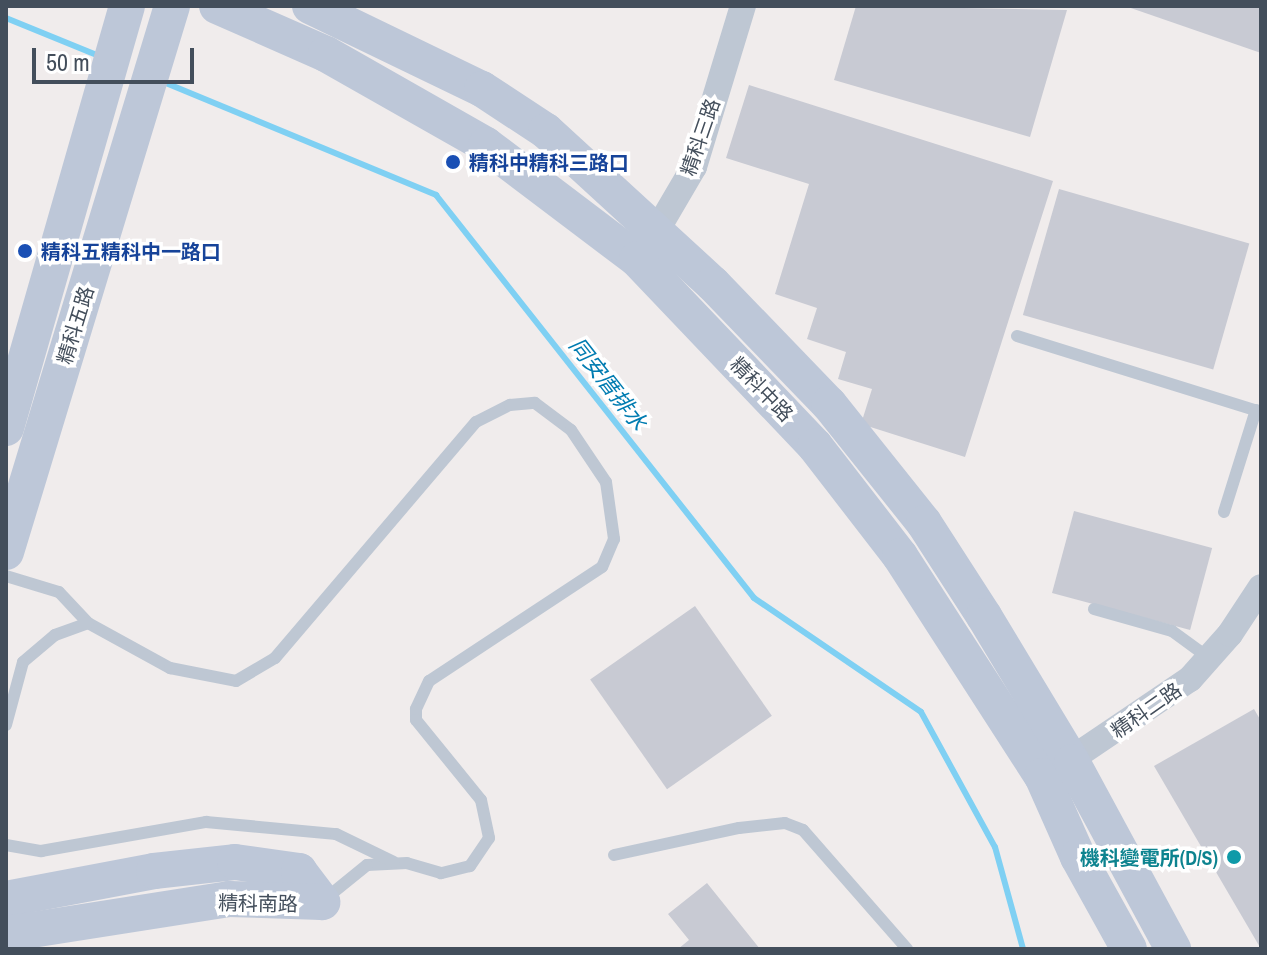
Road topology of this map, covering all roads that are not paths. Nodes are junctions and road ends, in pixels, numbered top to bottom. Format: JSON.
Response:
{"nodes":[{"id":1,"x":127,"y":6,"type":"edge"},
{"id":2,"x":172,"y":6,"type":"edge"},
{"id":3,"x":217,"y":6,"type":"edge"},
{"id":4,"x":310,"y":6,"type":"edge"},
{"id":5,"x":743,"y":6,"type":"edge"},
{"id":6,"x":648,"y":245,"type":"junction"},
{"id":7,"x":1017,"y":336,"type":"dead end"},
{"id":8,"x":1258,"y":411,"type":"edge"},
{"id":9,"x":6,"y":428,"type":"edge"},
{"id":10,"x":1224,"y":512,"type":"dead end"},
{"id":11,"x":6,"y":552,"type":"edge"},
{"id":12,"x":6,"y":576,"type":"edge"},
{"id":13,"x":1261,"y":587,"type":"edge"},
{"id":14,"x":1094,"y":609,"type":"dead end"},
{"id":15,"x":88,"y":623,"type":"junction"},
{"id":16,"x":1209,"y":658,"type":"junction"},
{"id":17,"x":6,"y":725,"type":"edge"},
{"id":18,"x":1057,"y":769,"type":"junction"},
{"id":19,"x":6,"y":845,"type":"edge"},
{"id":20,"x":614,"y":855,"type":"dead end"},
{"id":21,"x":396,"y":863,"type":"junction"},
{"id":22,"x":6,"y":899,"type":"edge"},
{"id":23,"x":322,"y":902,"type":"junction"},
{"id":24,"x":6,"y":934,"type":"edge"},
{"id":25,"x":907,"y":949,"type":"edge"},
{"id":26,"x":1129,"y":949,"type":"edge"},
{"id":27,"x":1173,"y":949,"type":"edge"}],
"edges":[{"from":1,"to":9,"type":"street","name":"精科五路"},
{"from":2,"to":11,"type":"street","name":"精科五路"},
{"from":3,"to":6,"type":"street","name":"精科中路"},
{"from":4,"to":6,"type":"street","name":"精科中路"},
{"from":5,"to":6,"type":"street","name":"精科三路"},
{"from":6,"to":18,"type":"street","name":"精科中路"},
{"from":7,"to":8,"type":"lane"},
{"from":8,"to":10,"type":"lane"},
{"from":12,"to":15,"type":"lane"},
{"from":13,"to":16,"type":"street","name":"精科二路"},
{"from":14,"to":16,"type":"lane"},
{"from":15,"to":17,"type":"lane"},
{"from":15,"to":21,"type":"lane"},
{"from":16,"to":18,"type":"street","name":"精科二路"},
{"from":18,"to":26,"type":"street","name":"精科中路"},
{"from":18,"to":27,"type":"street","name":"精科中路"},
{"from":19,"to":21,"type":"lane"},
{"from":20,"to":25,"type":"lane"},
{"from":21,"to":23,"type":"lane"},
{"from":22,"to":23,"type":"street","name":"精科南路"},
{"from":23,"to":24,"type":"street","name":"精科南路"}]}
